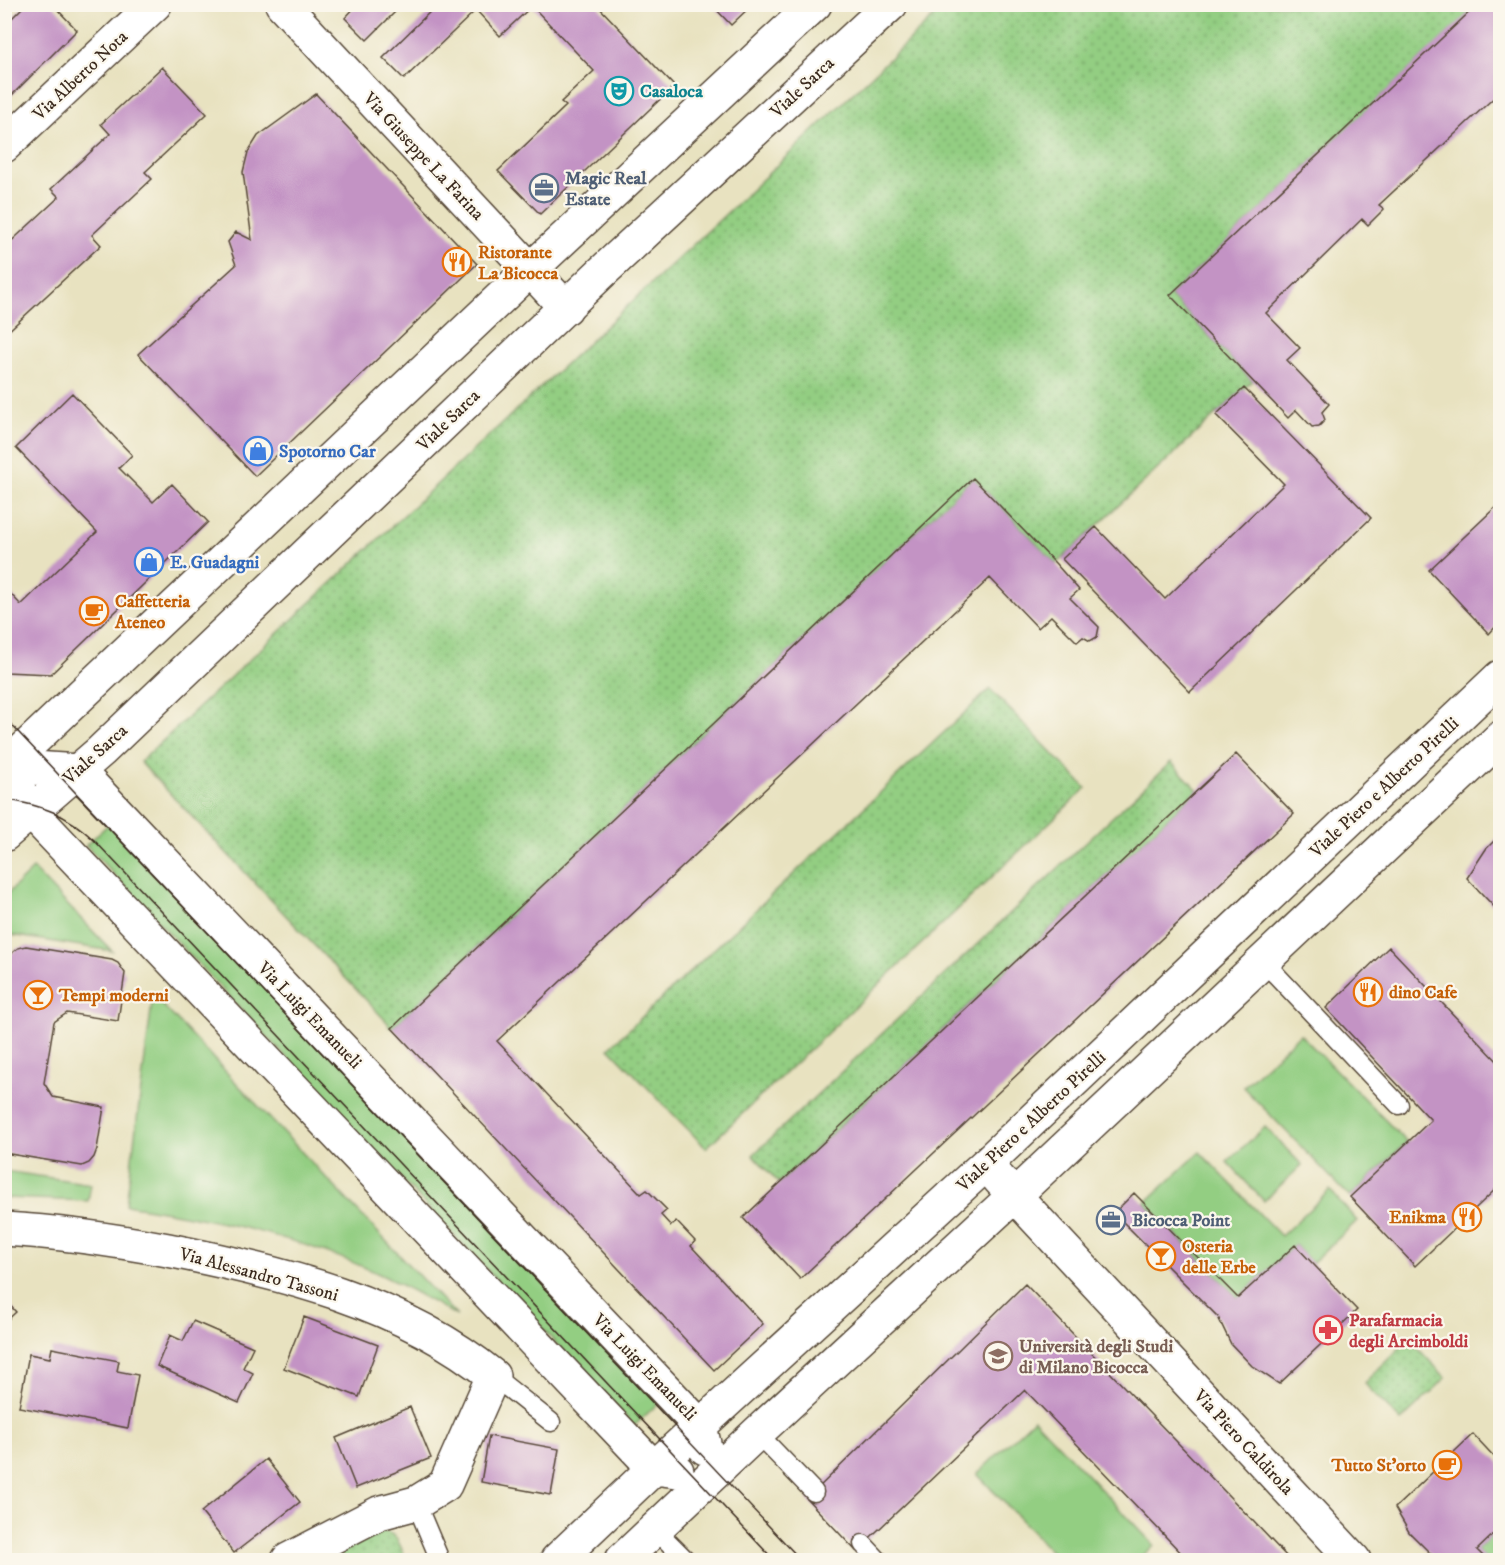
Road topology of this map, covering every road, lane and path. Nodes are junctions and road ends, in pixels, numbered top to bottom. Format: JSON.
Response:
{"nodes":[{"id":1,"x":155,"y":4,"type":"edge"},
{"id":2,"x":282,"y":4,"type":"edge"},
{"id":3,"x":815,"y":4,"type":"edge"},
{"id":4,"x":891,"y":4,"type":"edge"},
{"id":5,"x":4,"y":146,"type":"edge"},
{"id":6,"x":530,"y":270,"type":"junction"},
{"id":7,"x":566,"y":308,"type":"junction"},
{"id":8,"x":1500,"y":677,"type":"edge"},
{"id":9,"x":1500,"y":738,"type":"edge"},
{"id":10,"x":5,"y":766,"type":"edge"},
{"id":11,"x":78,"y":771,"type":"junction"},
{"id":12,"x":31,"y":812,"type":"junction"},
{"id":13,"x":4,"y":835,"type":"edge"},
{"id":14,"x":1263,"y":961,"type":"junction"},
{"id":15,"x":1398,"y":1105,"type":"dead end"},
{"id":16,"x":986,"y":1164,"type":"junction"},
{"id":17,"x":1015,"y":1195,"type":"junction"},
{"id":18,"x":4,"y":1229,"type":"edge"},
{"id":19,"x":493,"y":1376,"type":"junction"},
{"id":20,"x":551,"y":1422,"type":"dead end"},
{"id":21,"x":700,"y":1426,"type":"junction"},
{"id":22,"x":757,"y":1433,"type":"junction"},
{"id":23,"x":654,"y":1468,"type":"junction"},
{"id":24,"x":711,"y":1476,"type":"junction"},
{"id":25,"x":814,"y":1492,"type":"dead end"},
{"id":26,"x":416,"y":1503,"type":"junction"},
{"id":27,"x":655,"y":1529,"type":"junction"},
{"id":28,"x":863,"y":1544,"type":"dead end"},
{"id":29,"x":288,"y":1560,"type":"edge"},
{"id":30,"x":440,"y":1560,"type":"edge"},
{"id":31,"x":557,"y":1560,"type":"edge"},
{"id":32,"x":622,"y":1560,"type":"edge"},
{"id":33,"x":686,"y":1560,"type":"edge"},
{"id":34,"x":878,"y":1560,"type":"edge"},
{"id":35,"x":1354,"y":1560,"type":"edge"}],
"edges":[{"from":1,"to":5,"type":"street","name":"Via Alberto Nota"},
{"from":2,"to":6,"type":"street","name":"Via Giuseppe La Farina"},
{"from":3,"to":6,"type":"street"},
{"from":4,"to":7,"type":"street","name":"Viale Sarca"},
{"from":6,"to":7,"type":"street","name":"Via Giuseppe La Farina"},
{"from":6,"to":10,"type":"street"},
{"from":7,"to":11,"type":"street","name":"Viale Sarca"},
{"from":8,"to":16,"type":"street","name":"Viale Piero e Alberto Pirelli"},
{"from":9,"to":14,"type":"street"},
{"from":10,"to":11,"type":"street"},
{"from":10,"to":12,"type":"street"},
{"from":11,"to":12,"type":"street","name":"Viale Sarca"},
{"from":11,"to":21,"type":"street","name":"Via Luigi Emanueli"},
{"from":12,"to":13,"type":"street","name":"Viale Sarca"},
{"from":12,"to":23,"type":"street"},
{"from":14,"to":15,"type":"lane"},
{"from":14,"to":17,"type":"street"},
{"from":16,"to":17,"type":"street","name":"Via Piero Caldirola"},
{"from":16,"to":21,"type":"street","name":"Viale Piero e Alberto Pirelli"},
{"from":17,"to":22,"type":"street"},
{"from":17,"to":35,"type":"street","name":"Via Piero Caldirola"},
{"from":18,"to":19,"type":"street","name":"Via Alessandro Tassoni"},
{"from":19,"to":20,"type":"lane","name":"Via Alessandro Tassoni"},
{"from":19,"to":26,"type":"street"},
{"from":21,"to":23,"type":"street","name":"Viale Piero e Alberto Pirelli"},
{"from":21,"to":24,"type":"street","name":"Via Luigi Emanueli"},
{"from":22,"to":24,"type":"street"},
{"from":22,"to":25,"type":"lane"},
{"from":23,"to":24,"type":"street"},
{"from":23,"to":31,"type":"street","name":"Viale Piero e Alberto Pirelli"},
{"from":24,"to":27,"type":"street"},
{"from":26,"to":29,"type":"street"},
{"from":26,"to":30,"type":"lane"},
{"from":27,"to":32,"type":"street"},
{"from":27,"to":33,"type":"lane"},
{"from":28,"to":34,"type":"lane"}]}
